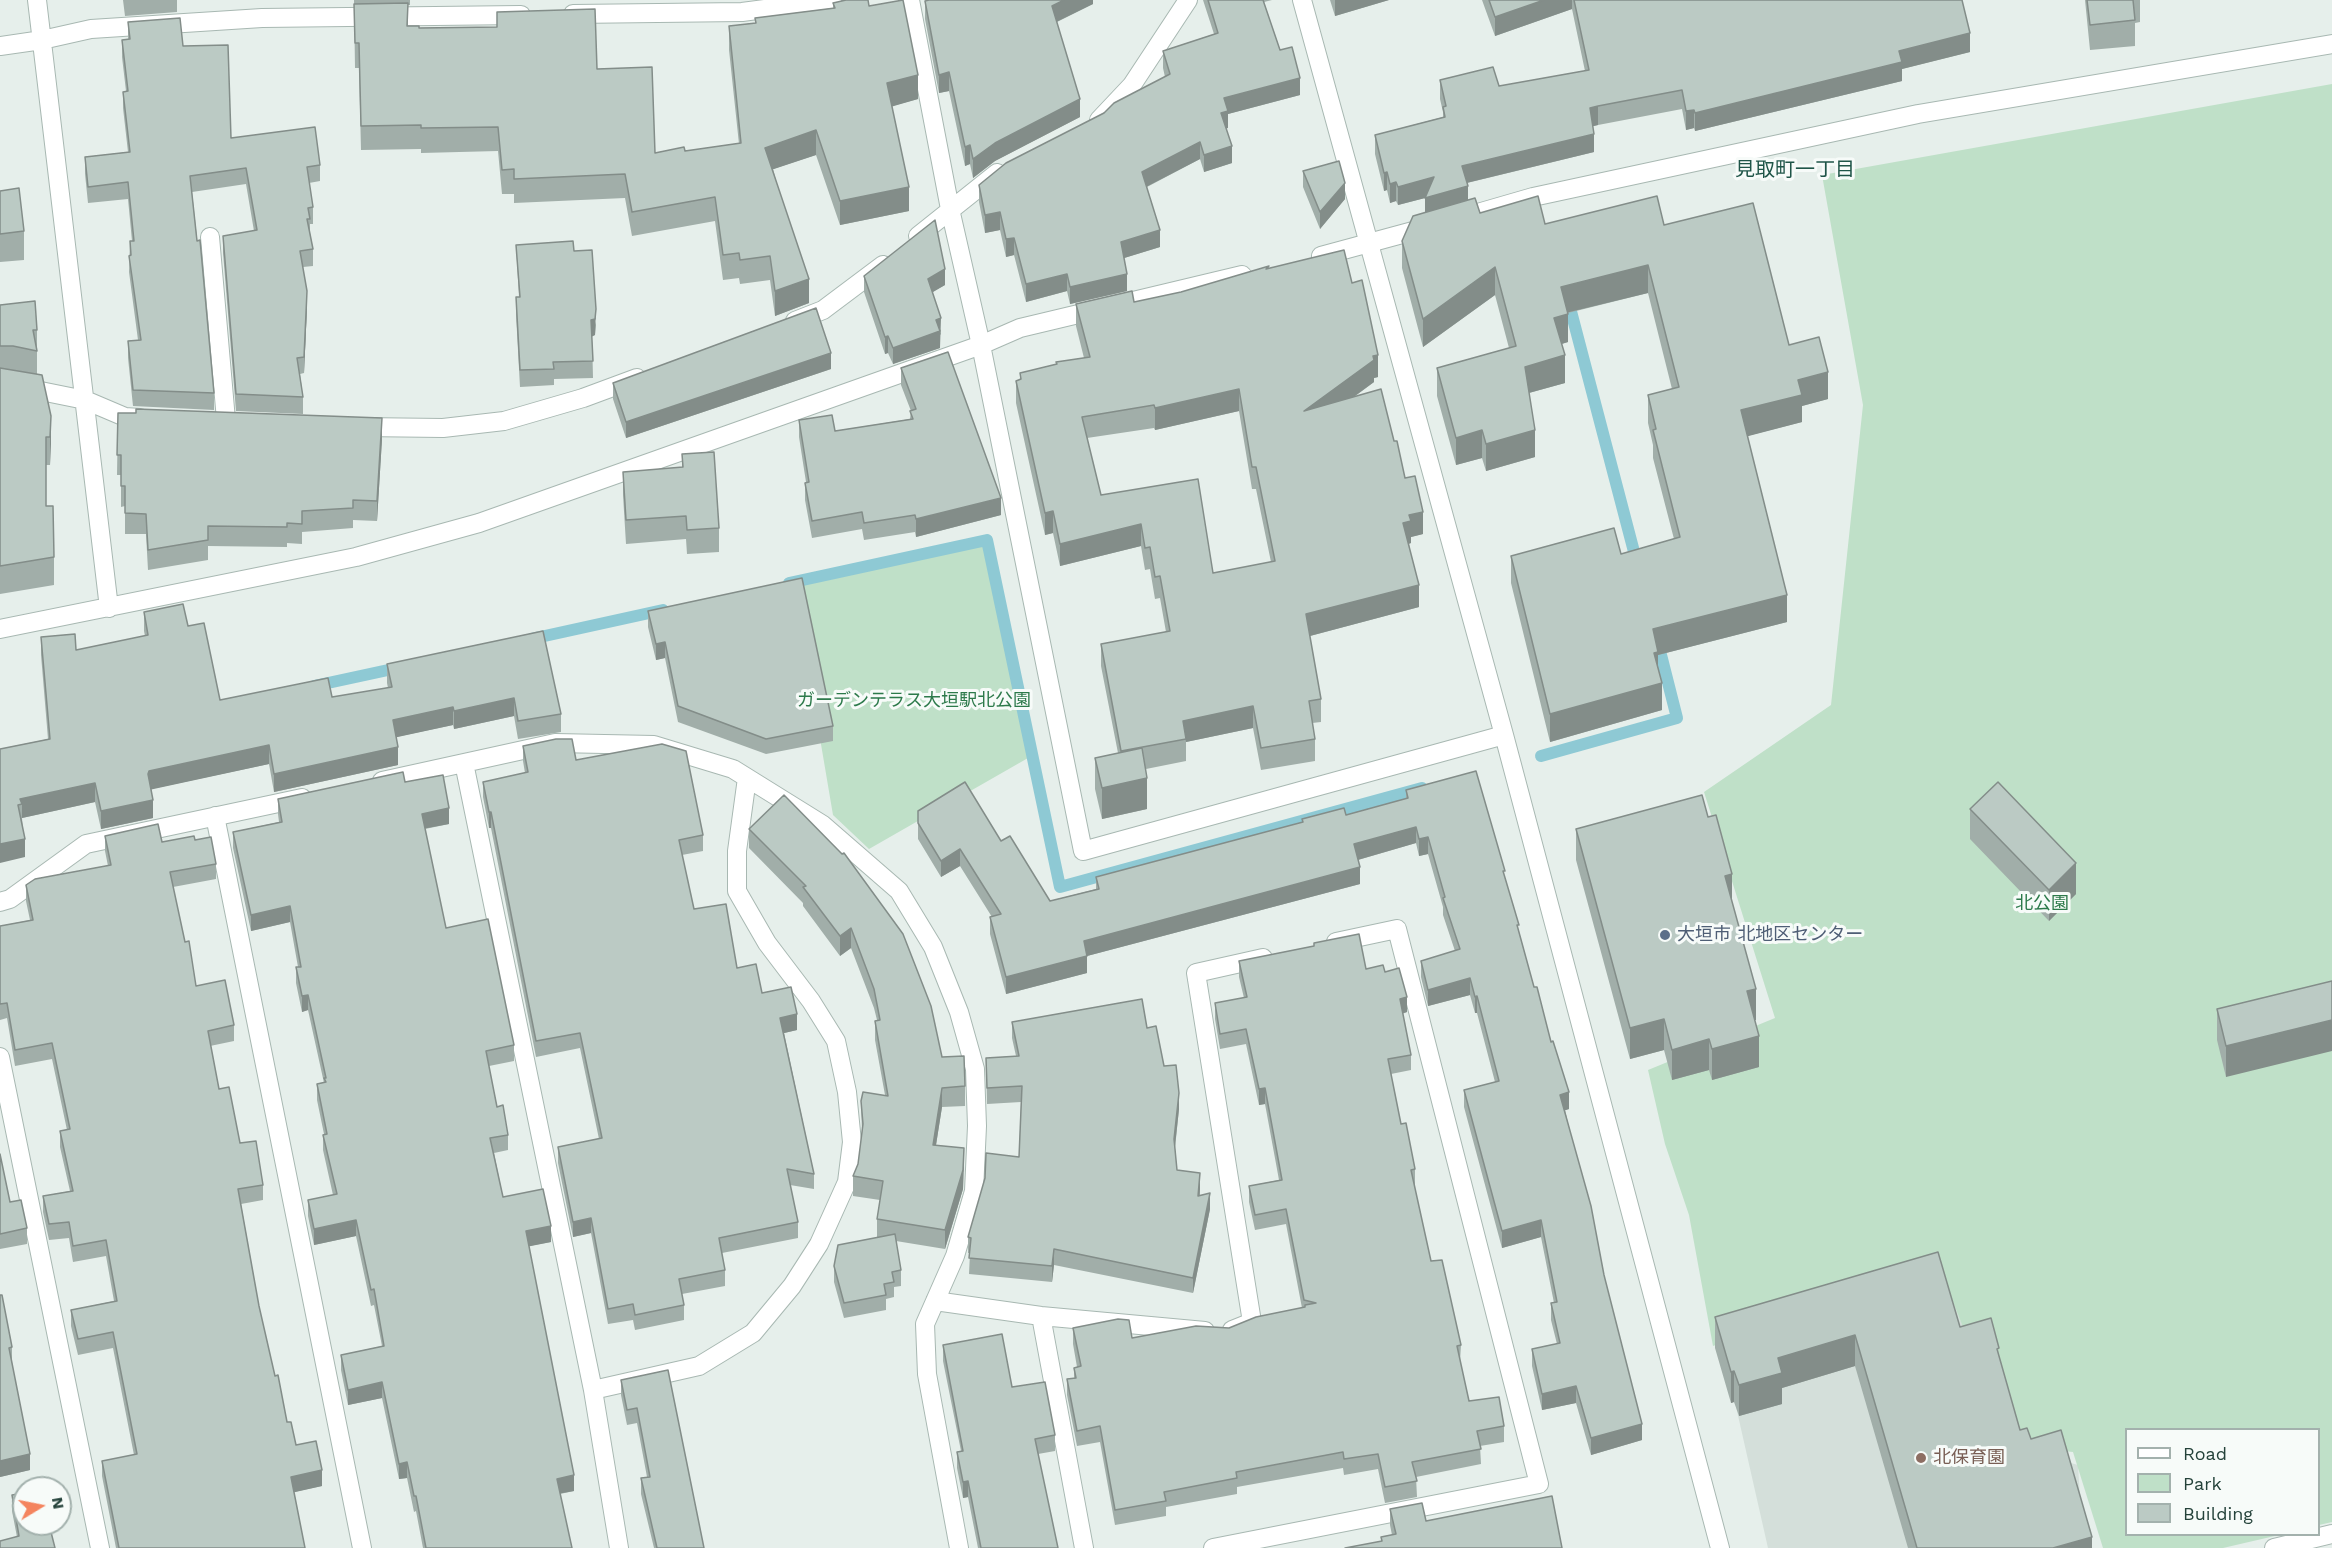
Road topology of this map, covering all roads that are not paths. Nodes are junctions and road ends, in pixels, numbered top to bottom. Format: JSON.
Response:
{"nodes":[{"id":1,"x":37,"y":0,"type":"edge"},
{"id":2,"x":832,"y":0,"type":"edge"},
{"id":3,"x":910,"y":0,"type":"edge"},
{"id":4,"x":1188,"y":0,"type":"edge"},
{"id":5,"x":1302,"y":0,"type":"edge"},
{"id":6,"x":42,"y":40,"type":"junction"},
{"id":7,"x":2332,"y":45,"type":"edge"},
{"id":8,"x":0,"y":46,"type":"edge"},
{"id":9,"x":1079,"y":130,"type":"edge"},
{"id":10,"x":1010,"y":166,"type":"edge"},
{"id":11,"x":950,"y":209,"type":"junction"},
{"id":12,"x":210,"y":237,"type":"dead end"},
{"id":13,"x":1368,"y":245,"type":"junction"},
{"id":14,"x":1298,"y":262,"type":"edge"},
{"id":15,"x":1263,"y":270,"type":"edge"},
{"id":16,"x":782,"y":326,"type":"edge"},
{"id":17,"x":981,"y":345,"type":"junction"},
{"id":18,"x":649,"y":374,"type":"edge"},
{"id":19,"x":0,"y":385,"type":"edge"},
{"id":20,"x":85,"y":400,"type":"junction"},
{"id":21,"x":159,"y":418,"type":"edge"},
{"id":22,"x":203,"y":419,"type":"edge"},
{"id":23,"x":226,"y":420,"type":"junction"},
{"id":24,"x":249,"y":421,"type":"edge"},
{"id":25,"x":341,"y":426,"type":"edge"},
{"id":26,"x":109,"y":608,"type":"junction"},
{"id":27,"x":0,"y":629,"type":"edge"},
{"id":28,"x":1504,"y":735,"type":"junction"},
{"id":29,"x":464,"y":763,"type":"junction"},
{"id":30,"x":747,"y":778,"type":"junction"},
{"id":31,"x":362,"y":785,"type":"edge"},
{"id":32,"x":316,"y":795,"type":"edge"},
{"id":33,"x":215,"y":816,"type":"junction"},
{"id":34,"x":0,"y":902,"type":"edge"},
{"id":35,"x":1318,"y":946,"type":"edge"},
{"id":36,"x":1285,"y":953,"type":"edge"},
{"id":37,"x":0,"y":1057,"type":"edge"},
{"id":38,"x":935,"y":1301,"type":"junction"},
{"id":39,"x":1041,"y":1316,"type":"junction"},
{"id":40,"x":592,"y":1390,"type":"junction"},
{"id":41,"x":2332,"y":1534,"type":"edge"},
{"id":42,"x":100,"y":1548,"type":"edge"},
{"id":43,"x":362,"y":1548,"type":"edge"},
{"id":44,"x":619,"y":1548,"type":"edge"},
{"id":45,"x":960,"y":1548,"type":"edge"},
{"id":46,"x":1084,"y":1548,"type":"edge"},
{"id":47,"x":1213,"y":1548,"type":"edge"},
{"id":48,"x":1720,"y":1548,"type":"edge"},
{"id":49,"x":2274,"y":1548,"type":"edge"}],
"edges":[{"from":1,"to":6,"type":"street"},
{"from":2,"to":6,"type":"street"},
{"from":3,"to":11,"type":"street"},
{"from":4,"to":9,"type":"street"},
{"from":5,"to":13,"type":"street"},
{"from":6,"to":8,"type":"street"},
{"from":6,"to":20,"type":"street"},
{"from":7,"to":13,"type":"street"},
{"from":10,"to":11,"type":"street"},
{"from":11,"to":16,"type":"street"},
{"from":11,"to":17,"type":"street"},
{"from":12,"to":23,"type":"street"},
{"from":13,"to":14,"type":"street"},
{"from":13,"to":28,"type":"street"},
{"from":15,"to":17,"type":"street"},
{"from":17,"to":26,"type":"street"},
{"from":17,"to":28,"type":"street"},
{"from":18,"to":25,"type":"street"},
{"from":19,"to":20,"type":"street"},
{"from":20,"to":21,"type":"street"},
{"from":20,"to":26,"type":"street"},
{"from":22,"to":23,"type":"street"},
{"from":23,"to":24,"type":"street"},
{"from":26,"to":27,"type":"street"},
{"from":28,"to":48,"type":"street"},
{"from":29,"to":30,"type":"street"},
{"from":29,"to":31,"type":"street"},
{"from":29,"to":40,"type":"street"},
{"from":30,"to":38,"type":"street"},
{"from":30,"to":40,"type":"street"},
{"from":32,"to":33,"type":"street"},
{"from":33,"to":34,"type":"street"},
{"from":33,"to":43,"type":"street"},
{"from":35,"to":47,"type":"street"},
{"from":36,"to":39,"type":"street"},
{"from":37,"to":42,"type":"street"},
{"from":38,"to":39,"type":"street"},
{"from":38,"to":45,"type":"street"},
{"from":39,"to":46,"type":"street"},
{"from":40,"to":44,"type":"street"},
{"from":41,"to":49,"type":"street"}]}
